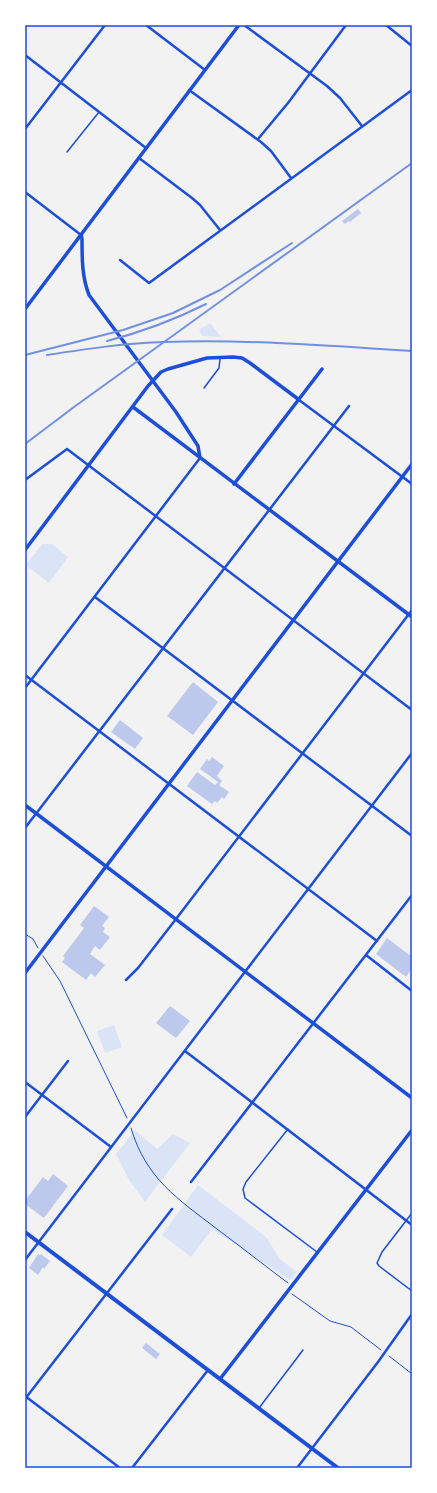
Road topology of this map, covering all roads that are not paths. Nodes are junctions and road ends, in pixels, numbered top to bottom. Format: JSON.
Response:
{"nodes":[{"id":1,"x":105,"y":25,"type":"edge"},
{"id":2,"x":146,"y":25,"type":"edge"},
{"id":3,"x":239,"y":25,"type":"edge"},
{"id":4,"x":244,"y":25,"type":"edge"},
{"id":5,"x":346,"y":25,"type":"edge"},
{"id":6,"x":386,"y":25,"type":"edge"},
{"id":7,"x":412,"y":46,"type":"edge"},
{"id":8,"x":25,"y":55,"type":"edge"},
{"id":9,"x":205,"y":70,"type":"junction"},
{"id":10,"x":310,"y":73,"type":"junction"},
{"id":11,"x":61,"y":83,"type":"junction"},
{"id":12,"x":189,"y":90,"type":"junction"},
{"id":13,"x":412,"y":90,"type":"edge"},
{"id":14,"x":99,"y":112,"type":"junction"},
{"id":15,"x":362,"y":126,"type":"junction"},
{"id":16,"x":25,"y":129,"type":"edge"},
{"id":17,"x":258,"y":139,"type":"junction"},
{"id":18,"x":146,"y":148,"type":"junction"},
{"id":19,"x":67,"y":152,"type":"dead end"},
{"id":20,"x":138,"y":158,"type":"junction"},
{"id":21,"x":291,"y":178,"type":"junction"},
{"id":22,"x":25,"y":192,"type":"edge"},
{"id":23,"x":220,"y":230,"type":"junction"},
{"id":24,"x":81,"y":235,"type":"junction"},
{"id":25,"x":120,"y":260,"type":"dead end"},
{"id":26,"x":25,"y":309,"type":"edge"},
{"id":27,"x":220,"y":357,"type":"junction"},
{"id":28,"x":322,"y":369,"type":"dead end"},
{"id":29,"x":204,"y":388,"type":"dead end"},
{"id":30,"x":298,"y":399,"type":"junction"},
{"id":31,"x":349,"y":406,"type":"dead end"},
{"id":32,"x":133,"y":407,"type":"junction"},
{"id":33,"x":334,"y":426,"type":"junction"},
{"id":34,"x":200,"y":458,"type":"junction"},
{"id":35,"x":412,"y":464,"type":"edge"},
{"id":36,"x":89,"y":466,"type":"junction"},
{"id":37,"x":403,"y":477,"type":"junction"},
{"id":38,"x":25,"y":480,"type":"edge"},
{"id":39,"x":234,"y":484,"type":"junction"},
{"id":40,"x":412,"y":484,"type":"edge"},
{"id":41,"x":269,"y":510,"type":"junction"},
{"id":42,"x":156,"y":516,"type":"junction"},
{"id":43,"x":26,"y":547,"type":"edge"},
{"id":44,"x":338,"y":562,"type":"junction"},
{"id":45,"x":225,"y":568,"type":"junction"},
{"id":46,"x":94,"y":597,"type":"junction"},
{"id":47,"x":412,"y":610,"type":"edge"},
{"id":48,"x":410,"y":616,"type":"edge"},
{"id":49,"x":293,"y":620,"type":"junction"},
{"id":50,"x":163,"y":649,"type":"junction"},
{"id":51,"x":363,"y":673,"type":"junction"},
{"id":52,"x":25,"y":675,"type":"edge"},
{"id":53,"x":32,"y":680,"type":"junction"},
{"id":54,"x":25,"y":688,"type":"edge"},
{"id":55,"x":232,"y":701,"type":"junction"},
{"id":56,"x":412,"y":710,"type":"edge"},
{"id":57,"x":100,"y":731,"type":"junction"},
{"id":58,"x":302,"y":753,"type":"junction"},
{"id":59,"x":412,"y":753,"type":"edge"},
{"id":60,"x":169,"y":784,"type":"junction"},
{"id":61,"x":25,"y":805,"type":"edge"},
{"id":62,"x":372,"y":806,"type":"junction"},
{"id":63,"x":36,"y":813,"type":"junction"},
{"id":64,"x":25,"y":828,"type":"edge"},
{"id":65,"x":412,"y":836,"type":"edge"},
{"id":66,"x":239,"y":837,"type":"junction"},
{"id":67,"x":106,"y":866,"type":"junction"},
{"id":68,"x":309,"y":889,"type":"junction"},
{"id":69,"x":412,"y":895,"type":"edge"},
{"id":70,"x":176,"y":919,"type":"junction"},
{"id":71,"x":377,"y":941,"type":"junction"},
{"id":72,"x":366,"y":955,"type":"junction"},
{"id":73,"x":246,"y":972,"type":"junction"},
{"id":74,"x":25,"y":973,"type":"edge"},
{"id":75,"x":126,"y":980,"type":"dead end"},
{"id":76,"x":412,"y":991,"type":"edge"},
{"id":77,"x":314,"y":1024,"type":"junction"},
{"id":78,"x":185,"y":1051,"type":"junction"},
{"id":79,"x":68,"y":1061,"type":"dead end"},
{"id":80,"x":25,"y":1082,"type":"edge"},
{"id":81,"x":42,"y":1095,"type":"junction"},
{"id":82,"x":412,"y":1098,"type":"edge"},
{"id":83,"x":253,"y":1103,"type":"junction"},
{"id":84,"x":25,"y":1117,"type":"edge"},
{"id":85,"x":288,"y":1130,"type":"junction"},
{"id":86,"x":412,"y":1130,"type":"edge"},
{"id":87,"x":111,"y":1147,"type":"junction"},
{"id":88,"x":191,"y":1182,"type":"dead end"},
{"id":89,"x":366,"y":1190,"type":"junction"},
{"id":90,"x":172,"y":1209,"type":"dead end"},
{"id":91,"x":412,"y":1213,"type":"edge"},
{"id":92,"x":406,"y":1220,"type":"junction"},
{"id":93,"x":412,"y":1225,"type":"edge"},
{"id":94,"x":25,"y":1232,"type":"edge"},
{"id":95,"x":38,"y":1242,"type":"junction"},
{"id":96,"x":318,"y":1253,"type":"junction"},
{"id":97,"x":25,"y":1260,"type":"edge"},
{"id":98,"x":412,"y":1292,"type":"edge"},
{"id":99,"x":107,"y":1294,"type":"junction"},
{"id":100,"x":412,"y":1314,"type":"edge"},
{"id":101,"x":304,"y":1350,"type":"dead end"},
{"id":102,"x":208,"y":1370,"type":"junction"},
{"id":103,"x":220,"y":1379,"type":"junction"},
{"id":104,"x":26,"y":1397,"type":"edge"},
{"id":105,"x":259,"y":1408,"type":"junction"},
{"id":106,"x":312,"y":1448,"type":"junction"},
{"id":107,"x":120,"y":1468,"type":"edge"},
{"id":108,"x":132,"y":1468,"type":"edge"},
{"id":109,"x":297,"y":1468,"type":"edge"},
{"id":110,"x":338,"y":1468,"type":"edge"}],
"edges":[{"from":1,"to":11,"type":"street"},
{"from":2,"to":9,"type":"street"},
{"from":3,"to":9,"type":"street"},
{"from":4,"to":10,"type":"street"},
{"from":5,"to":10,"type":"street"},
{"from":6,"to":7,"type":"street"},
{"from":8,"to":11,"type":"street"},
{"from":9,"to":12,"type":"street"},
{"from":10,"to":15,"type":"street"},
{"from":10,"to":17,"type":"street"},
{"from":11,"to":14,"type":"street"},
{"from":11,"to":16,"type":"street"},
{"from":12,"to":17,"type":"street"},
{"from":12,"to":18,"type":"street"},
{"from":13,"to":15,"type":"street"},
{"from":14,"to":18,"type":"street"},
{"from":14,"to":19,"type":"lane"},
{"from":15,"to":21,"type":"street"},
{"from":17,"to":21,"type":"street"},
{"from":18,"to":20,"type":"street"},
{"from":20,"to":23,"type":"street"},
{"from":20,"to":24,"type":"street"},
{"from":21,"to":23,"type":"street"},
{"from":22,"to":24,"type":"street"},
{"from":23,"to":25,"type":"street"},
{"from":24,"to":26,"type":"street"},
{"from":24,"to":34,"type":"street"},
{"from":27,"to":29,"type":"lane"},
{"from":27,"to":30,"type":"street"},
{"from":27,"to":32,"type":"street"},
{"from":28,"to":30,"type":"street"},
{"from":30,"to":33,"type":"street"},
{"from":30,"to":39,"type":"street"},
{"from":31,"to":33,"type":"street"},
{"from":32,"to":34,"type":"street"},
{"from":32,"to":36,"type":"street"},
{"from":33,"to":37,"type":"street"},
{"from":33,"to":41,"type":"street"},
{"from":34,"to":39,"type":"street"},
{"from":34,"to":42,"type":"street"},
{"from":35,"to":37,"type":"street"},
{"from":36,"to":38,"type":"street"},
{"from":36,"to":42,"type":"street"},
{"from":36,"to":43,"type":"street"},
{"from":37,"to":40,"type":"street"},
{"from":37,"to":44,"type":"street"},
{"from":39,"to":41,"type":"street"},
{"from":41,"to":44,"type":"street"},
{"from":41,"to":45,"type":"street"},
{"from":42,"to":45,"type":"street"},
{"from":42,"to":46,"type":"street"},
{"from":44,"to":48,"type":"street"},
{"from":44,"to":49,"type":"street"},
{"from":45,"to":49,"type":"street"},
{"from":45,"to":50,"type":"street"},
{"from":46,"to":50,"type":"street"},
{"from":46,"to":53,"type":"street"},
{"from":47,"to":48,"type":"street"},
{"from":48,"to":51,"type":"street"},
{"from":49,"to":51,"type":"street"},
{"from":49,"to":55,"type":"street"},
{"from":50,"to":55,"type":"street"},
{"from":50,"to":57,"type":"street"},
{"from":51,"to":56,"type":"street"},
{"from":51,"to":58,"type":"street"},
{"from":52,"to":53,"type":"street"},
{"from":53,"to":54,"type":"street"},
{"from":53,"to":57,"type":"street"},
{"from":55,"to":58,"type":"street"},
{"from":55,"to":60,"type":"street"},
{"from":57,"to":60,"type":"street"},
{"from":57,"to":63,"type":"street"},
{"from":58,"to":62,"type":"street"},
{"from":58,"to":66,"type":"street"},
{"from":59,"to":62,"type":"street"},
{"from":60,"to":66,"type":"street"},
{"from":60,"to":67,"type":"street"},
{"from":61,"to":63,"type":"street"},
{"from":62,"to":65,"type":"street"},
{"from":62,"to":68,"type":"street"},
{"from":63,"to":64,"type":"street"},
{"from":63,"to":67,"type":"street"},
{"from":66,"to":68,"type":"street"},
{"from":66,"to":70,"type":"street"},
{"from":67,"to":70,"type":"street"},
{"from":67,"to":74,"type":"street"},
{"from":68,"to":71,"type":"street"},
{"from":68,"to":73,"type":"street"},
{"from":69,"to":71,"type":"street"},
{"from":70,"to":73,"type":"street"},
{"from":70,"to":75,"type":"street"},
{"from":71,"to":72,"type":"street"},
{"from":72,"to":76,"type":"street"},
{"from":72,"to":77,"type":"street"},
{"from":73,"to":77,"type":"street"},
{"from":73,"to":78,"type":"street"},
{"from":77,"to":82,"type":"street"},
{"from":77,"to":83,"type":"street"},
{"from":78,"to":83,"type":"street"},
{"from":78,"to":87,"type":"street"},
{"from":79,"to":81,"type":"street"},
{"from":80,"to":81,"type":"street"},
{"from":81,"to":84,"type":"street"},
{"from":81,"to":87,"type":"street"},
{"from":83,"to":85,"type":"street"},
{"from":83,"to":88,"type":"street"},
{"from":85,"to":89,"type":"street"},
{"from":85,"to":96,"type":"lane"},
{"from":86,"to":89,"type":"street"},
{"from":87,"to":95,"type":"street"},
{"from":89,"to":92,"type":"street"},
{"from":89,"to":96,"type":"street"},
{"from":90,"to":99,"type":"street"},
{"from":91,"to":92,"type":"lane"},
{"from":92,"to":93,"type":"street"},
{"from":92,"to":98,"type":"lane"},
{"from":94,"to":95,"type":"main road"},
{"from":95,"to":97,"type":"street"},
{"from":95,"to":99,"type":"main road"},
{"from":96,"to":103,"type":"street"},
{"from":99,"to":102,"type":"main road"},
{"from":99,"to":104,"type":"street"},
{"from":100,"to":106,"type":"street"},
{"from":101,"to":105,"type":"lane"},
{"from":102,"to":103,"type":"main road"},
{"from":102,"to":108,"type":"street"},
{"from":103,"to":105,"type":"main road"},
{"from":104,"to":107,"type":"street"},
{"from":105,"to":106,"type":"main road"},
{"from":106,"to":109,"type":"street"},
{"from":106,"to":110,"type":"main road"}]}
